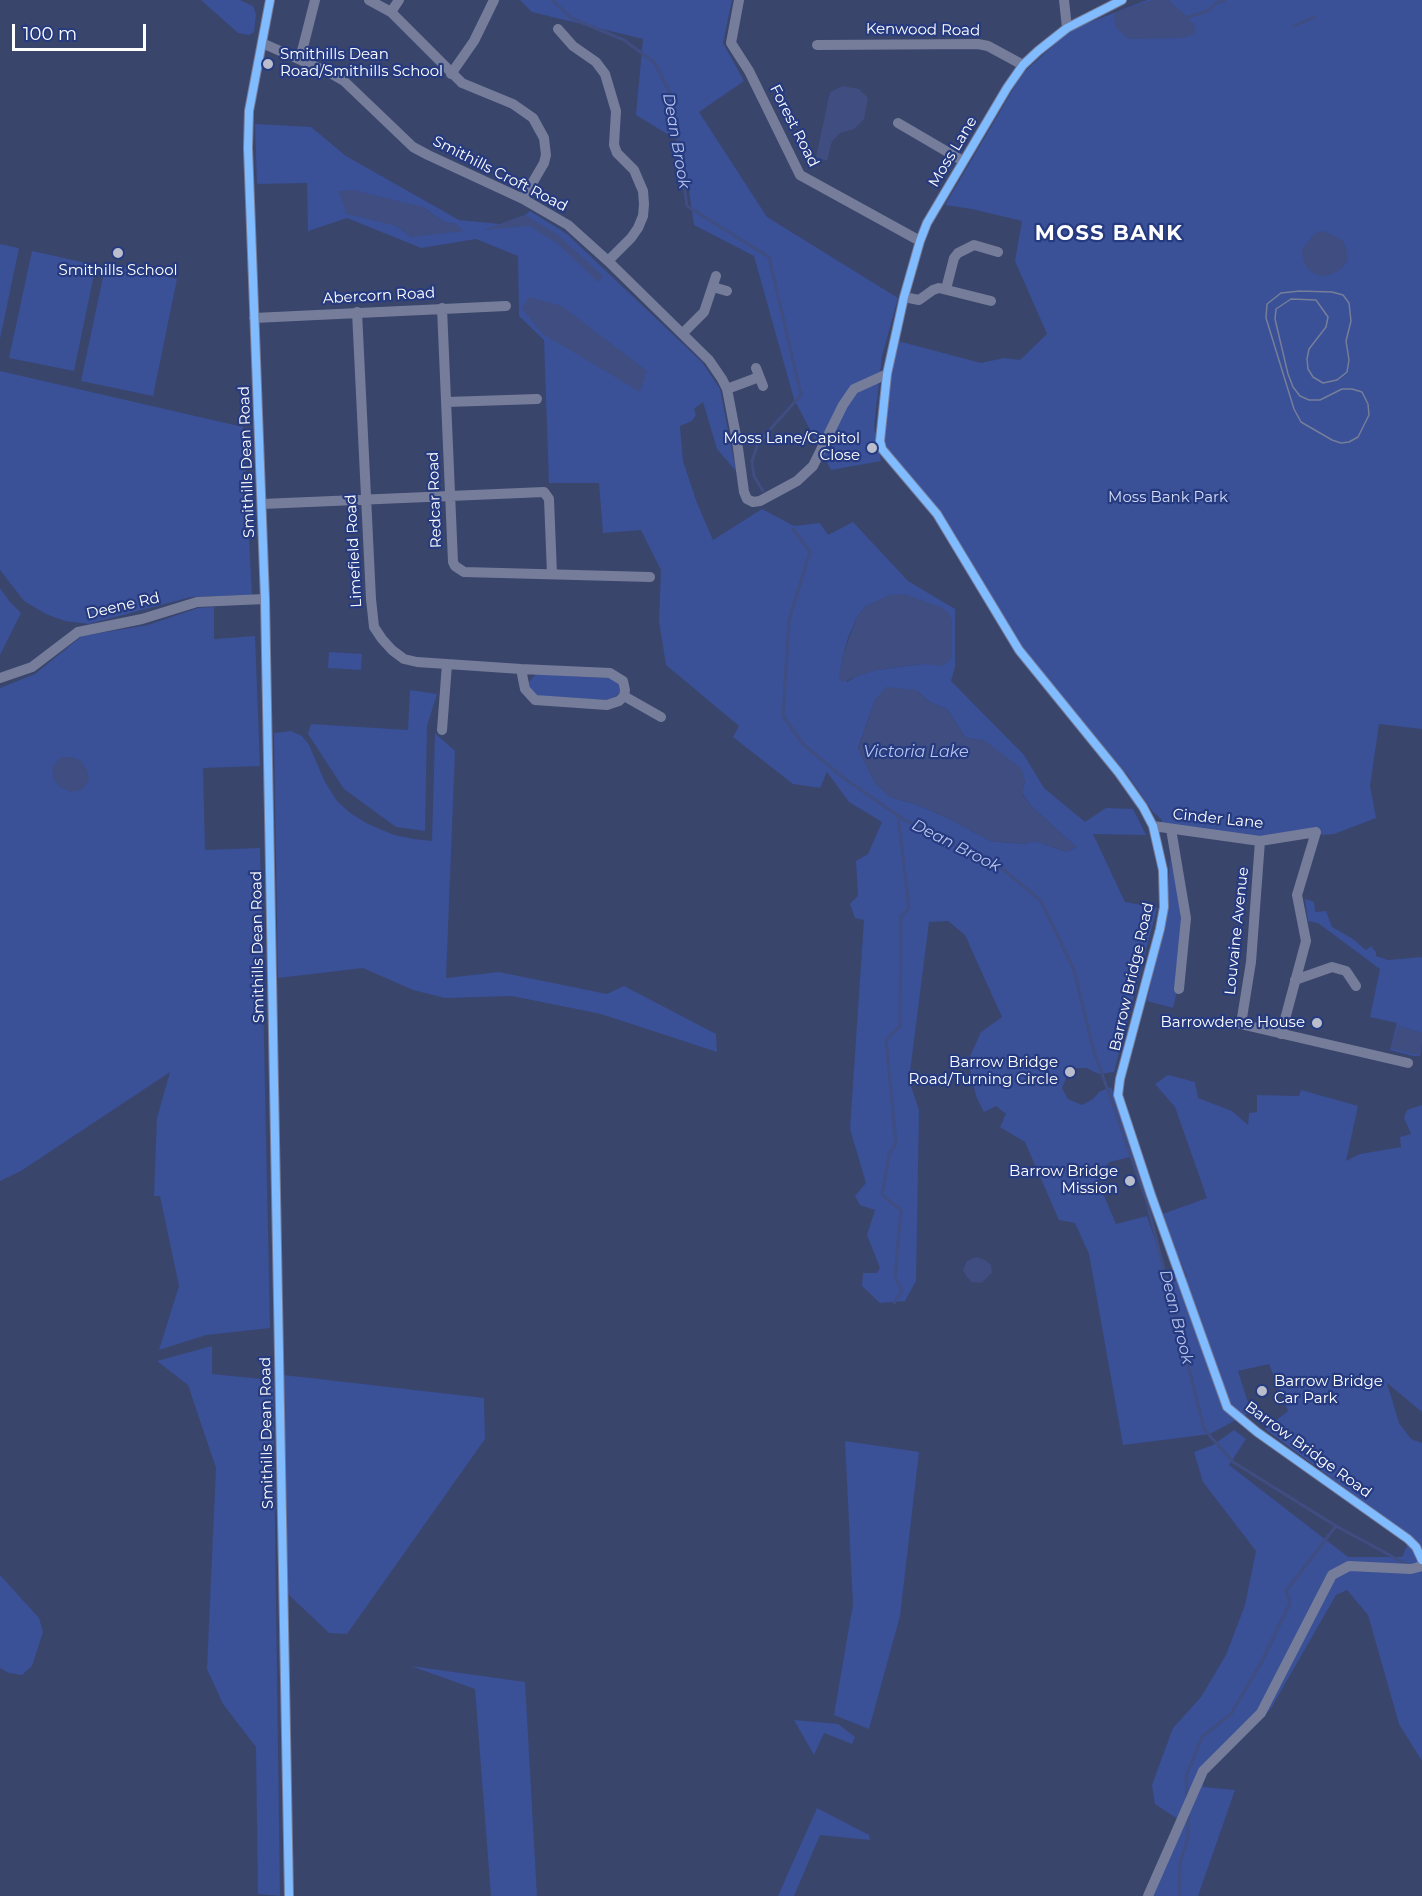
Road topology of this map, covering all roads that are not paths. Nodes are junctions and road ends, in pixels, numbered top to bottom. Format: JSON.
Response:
{"nodes":[{"id":1,"x":270,"y":0,"type":"edge"},
{"id":2,"x":315,"y":0,"type":"edge"},
{"id":3,"x":369,"y":0,"type":"edge"},
{"id":4,"x":399,"y":0,"type":"edge"},
{"id":5,"x":494,"y":0,"type":"edge"},
{"id":6,"x":739,"y":0,"type":"edge"},
{"id":7,"x":1064,"y":0,"type":"edge"},
{"id":8,"x":1122,"y":0,"type":"edge"},
{"id":9,"x":391,"y":12,"type":"junction"},
{"id":10,"x":484,"y":20,"type":"junction"},
{"id":11,"x":495,"y":26,"type":"dead end"},
{"id":12,"x":1066,"y":28,"type":"junction"},
{"id":13,"x":562,"y":31,"type":"dead end"},
{"id":14,"x":262,"y":43,"type":"junction"},
{"id":15,"x":817,"y":45,"type":"dead end"},
{"id":16,"x":300,"y":59,"type":"junction"},
{"id":17,"x":1023,"y":65,"type":"junction"},
{"id":18,"x":451,"y":74,"type":"junction"},
{"id":19,"x":897,"y":123,"type":"dead end"},
{"id":20,"x":963,"y":161,"type":"junction"},
{"id":21,"x":523,"y":199,"type":"junction"},
{"id":22,"x":920,"y":241,"type":"junction"},
{"id":23,"x":998,"y":252,"type":"dead end"},
{"id":24,"x":608,"y":261,"type":"junction"},
{"id":25,"x":946,"y":289,"type":"junction"},
{"id":26,"x":727,"y":291,"type":"dead end"},
{"id":27,"x":904,"y":297,"type":"junction"},
{"id":28,"x":991,"y":301,"type":"dead end"},
{"id":29,"x":506,"y":306,"type":"dead end"},
{"id":30,"x":442,"y":308,"type":"junction"},
{"id":31,"x":357,"y":312,"type":"junction"},
{"id":32,"x":254,"y":318,"type":"junction"},
{"id":33,"x":683,"y":333,"type":"junction"},
{"id":34,"x":887,"y":374,"type":"junction"},
{"id":35,"x":759,"y":377,"type":"dead end"},
{"id":36,"x":727,"y":389,"type":"junction"},
{"id":37,"x":537,"y":399,"type":"dead end"},
{"id":38,"x":447,"y":402,"type":"junction"},
{"id":39,"x":450,"y":496,"type":"junction"},
{"id":40,"x":366,"y":500,"type":"junction"},
{"id":41,"x":262,"y":504,"type":"junction"},
{"id":42,"x":552,"y":574,"type":"junction"},
{"id":43,"x":650,"y":577,"type":"dead end"},
{"id":44,"x":266,"y":599,"type":"junction"},
{"id":45,"x":447,"y":664,"type":"junction"},
{"id":46,"x":520,"y":669,"type":"junction"},
{"id":47,"x":0,"y":678,"type":"edge"},
{"id":48,"x":624,"y":696,"type":"junction"},
{"id":49,"x":660,"y":717,"type":"dead end"},
{"id":50,"x":442,"y":730,"type":"dead end"},
{"id":51,"x":1153,"y":826,"type":"junction"},
{"id":52,"x":1171,"y":828,"type":"junction"},
{"id":53,"x":1260,"y":841,"type":"junction"},
{"id":54,"x":1295,"y":980,"type":"junction"},
{"id":55,"x":1356,"y":986,"type":"dead end"},
{"id":56,"x":1179,"y":989,"type":"dead end"},
{"id":57,"x":1281,"y":1034,"type":"junction"},
{"id":58,"x":1408,"y":1063,"type":"dead end"},
{"id":59,"x":1422,"y":1562,"type":"edge"},
{"id":60,"x":289,"y":1896,"type":"edge"},
{"id":61,"x":1148,"y":1896,"type":"edge"}],
"edges":[{"from":1,"to":14,"type":"street","name":"Smithills Dean Road"},
{"from":2,"to":16,"type":"street"},
{"from":3,"to":9,"type":"street"},
{"from":4,"to":9,"type":"street"},
{"from":5,"to":10,"type":"street"},
{"from":6,"to":22,"type":"street","name":"Forest Road"},
{"from":7,"to":12,"type":"street"},
{"from":8,"to":12,"type":"street","name":"Moss Lane"},
{"from":9,"to":18,"type":"street"},
{"from":10,"to":11,"type":"street"},
{"from":10,"to":18,"type":"street"},
{"from":12,"to":17,"type":"street","name":"Moss Lane"},
{"from":13,"to":24,"type":"street"},
{"from":14,"to":16,"type":"street","name":"Smithills Croft Road"},
{"from":14,"to":32,"type":"street","name":"Smithills Dean Road"},
{"from":15,"to":17,"type":"street","name":"Kenwood Road"},
{"from":16,"to":21,"type":"street","name":"Smithills Croft Road"},
{"from":17,"to":20,"type":"street","name":"Moss Lane"},
{"from":18,"to":21,"type":"street"},
{"from":19,"to":20,"type":"street"},
{"from":20,"to":22,"type":"street","name":"Moss Lane"},
{"from":21,"to":24,"type":"street","name":"Smithills Croft Road"},
{"from":22,"to":27,"type":"street","name":"Moss Lane"},
{"from":23,"to":25,"type":"street"},
{"from":24,"to":33,"type":"street","name":"Smithills Croft Road"},
{"from":25,"to":27,"type":"street"},
{"from":25,"to":28,"type":"street"},
{"from":26,"to":33,"type":"street"},
{"from":27,"to":34,"type":"street","name":"Moss Lane"},
{"from":29,"to":30,"type":"street","name":"Abercorn Road"},
{"from":30,"to":31,"type":"street","name":"Abercorn Road"},
{"from":30,"to":38,"type":"street","name":"Redcar Road"},
{"from":31,"to":32,"type":"street","name":"Abercorn Road"},
{"from":31,"to":40,"type":"street","name":"Limefield Road"},
{"from":32,"to":41,"type":"street","name":"Smithills Dean Road"},
{"from":33,"to":36,"type":"street","name":"Smithills Croft Road"},
{"from":34,"to":36,"type":"street","name":"Smithills Croft Road"},
{"from":34,"to":51,"type":"street","name":"Barrow Bridge Road"},
{"from":35,"to":36,"type":"street"},
{"from":37,"to":38,"type":"street"},
{"from":38,"to":39,"type":"street","name":"Redcar Road"},
{"from":39,"to":40,"type":"street"},
{"from":39,"to":42,"type":"street","name":"Redcar Road"},
{"from":39,"to":42,"type":"street"},
{"from":40,"to":41,"type":"street"},
{"from":40,"to":45,"type":"street","name":"Limefield Road"},
{"from":41,"to":44,"type":"street","name":"Smithills Dean Road"},
{"from":42,"to":43,"type":"street","name":"Redcar Road"},
{"from":44,"to":47,"type":"street","name":"Deene Rd"},
{"from":44,"to":60,"type":"street","name":"Smithills Dean Road"},
{"from":45,"to":46,"type":"street","name":"Limefield Road"},
{"from":45,"to":50,"type":"street"},
{"from":46,"to":48,"type":"street","name":"Limefield Road"},
{"from":46,"to":48,"type":"street"},
{"from":48,"to":49,"type":"street","name":"Limefield Road"},
{"from":51,"to":52,"type":"street","name":"Cinder Lane"},
{"from":51,"to":59,"type":"street","name":"Barrow Bridge Road"},
{"from":52,"to":53,"type":"street","name":"Cinder Lane"},
{"from":52,"to":56,"type":"street"},
{"from":53,"to":54,"type":"street","name":"Cinder Lane"},
{"from":53,"to":57,"type":"street","name":"Louvaine Avenue"},
{"from":54,"to":55,"type":"street"},
{"from":54,"to":57,"type":"street"},
{"from":57,"to":58,"type":"street"},
{"from":59,"to":61,"type":"street","name":"Barrow Bridge Road"}]}
